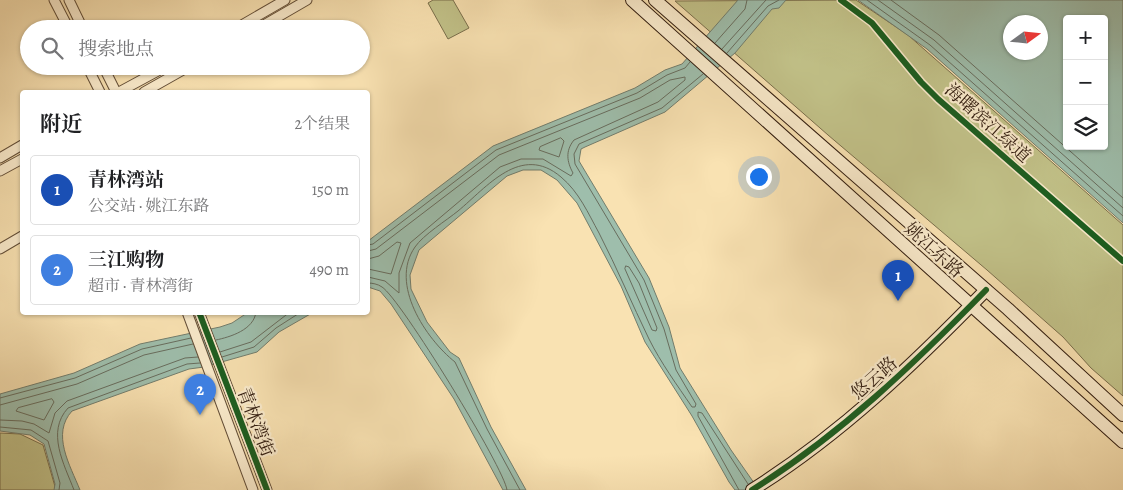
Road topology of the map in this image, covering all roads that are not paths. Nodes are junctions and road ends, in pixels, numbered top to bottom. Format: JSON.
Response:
{"nodes":[{"id":1,"x":54,"y":0,"type":"edge"},
{"id":2,"x":69,"y":0,"type":"edge"},
{"id":3,"x":285,"y":0,"type":"edge"},
{"id":4,"x":307,"y":0,"type":"edge"},
{"id":5,"x":632,"y":0,"type":"edge"},
{"id":6,"x":655,"y":0,"type":"edge"},
{"id":7,"x":64,"y":20,"type":"edge"},
{"id":8,"x":79,"y":20,"type":"edge"},
{"id":9,"x":251,"y":20,"type":"edge"},
{"id":10,"x":273,"y":20,"type":"edge"},
{"id":11,"x":92,"y":75,"type":"edge"},
{"id":12,"x":108,"y":75,"type":"edge"},
{"id":13,"x":150,"y":75,"type":"edge"},
{"id":14,"x":174,"y":75,"type":"edge"},
{"id":15,"x":99,"y":90,"type":"edge"},
{"id":16,"x":117,"y":90,"type":"edge"},
{"id":17,"x":122,"y":90,"type":"edge"},
{"id":18,"x":148,"y":90,"type":"edge"},
{"id":19,"x":20,"y":147,"type":"edge"},
{"id":20,"x":0,"y":158,"type":"edge"},
{"id":21,"x":20,"y":160,"type":"edge"},
{"id":22,"x":0,"y":171,"type":"edge"},
{"id":23,"x":20,"y":237,"type":"edge"},
{"id":24,"x":0,"y":248,"type":"edge"},
{"id":25,"x":986,"y":290,"type":"junction"},
{"id":26,"x":970,"y":306,"type":"junction"},
{"id":27,"x":188,"y":315,"type":"edge"},
{"id":28,"x":200,"y":315,"type":"edge"},
{"id":29,"x":1123,"y":415,"type":"edge"},
{"id":30,"x":1123,"y":442,"type":"edge"},
{"id":31,"x":253,"y":490,"type":"edge"},
{"id":32,"x":267,"y":490,"type":"edge"},
{"id":33,"x":752,"y":490,"type":"edge"}],
"edges":[{"from":1,"to":7,"type":"street"},
{"from":2,"to":8,"type":"street"},
{"from":3,"to":9,"type":"street"},
{"from":4,"to":10,"type":"street"},
{"from":5,"to":26,"type":"main road","name":"姚江东路"},
{"from":6,"to":25,"type":"main road","name":"姚江东路"},
{"from":11,"to":15,"type":"street"},
{"from":12,"to":16,"type":"street"},
{"from":13,"to":17,"type":"street"},
{"from":14,"to":18,"type":"street"},
{"from":19,"to":20,"type":"street"},
{"from":21,"to":22,"type":"street"},
{"from":23,"to":24,"type":"street"},
{"from":25,"to":26,"type":"main road","name":"悠云路"},
{"from":25,"to":29,"type":"main road","name":"姚江东路"},
{"from":26,"to":30,"type":"main road","name":"姚江东路"},
{"from":26,"to":33,"type":"main road","name":"悠云路"},
{"from":27,"to":31,"type":"street","name":"青林湾街"},
{"from":28,"to":32,"type":"street","name":"青林湾街"}]}
